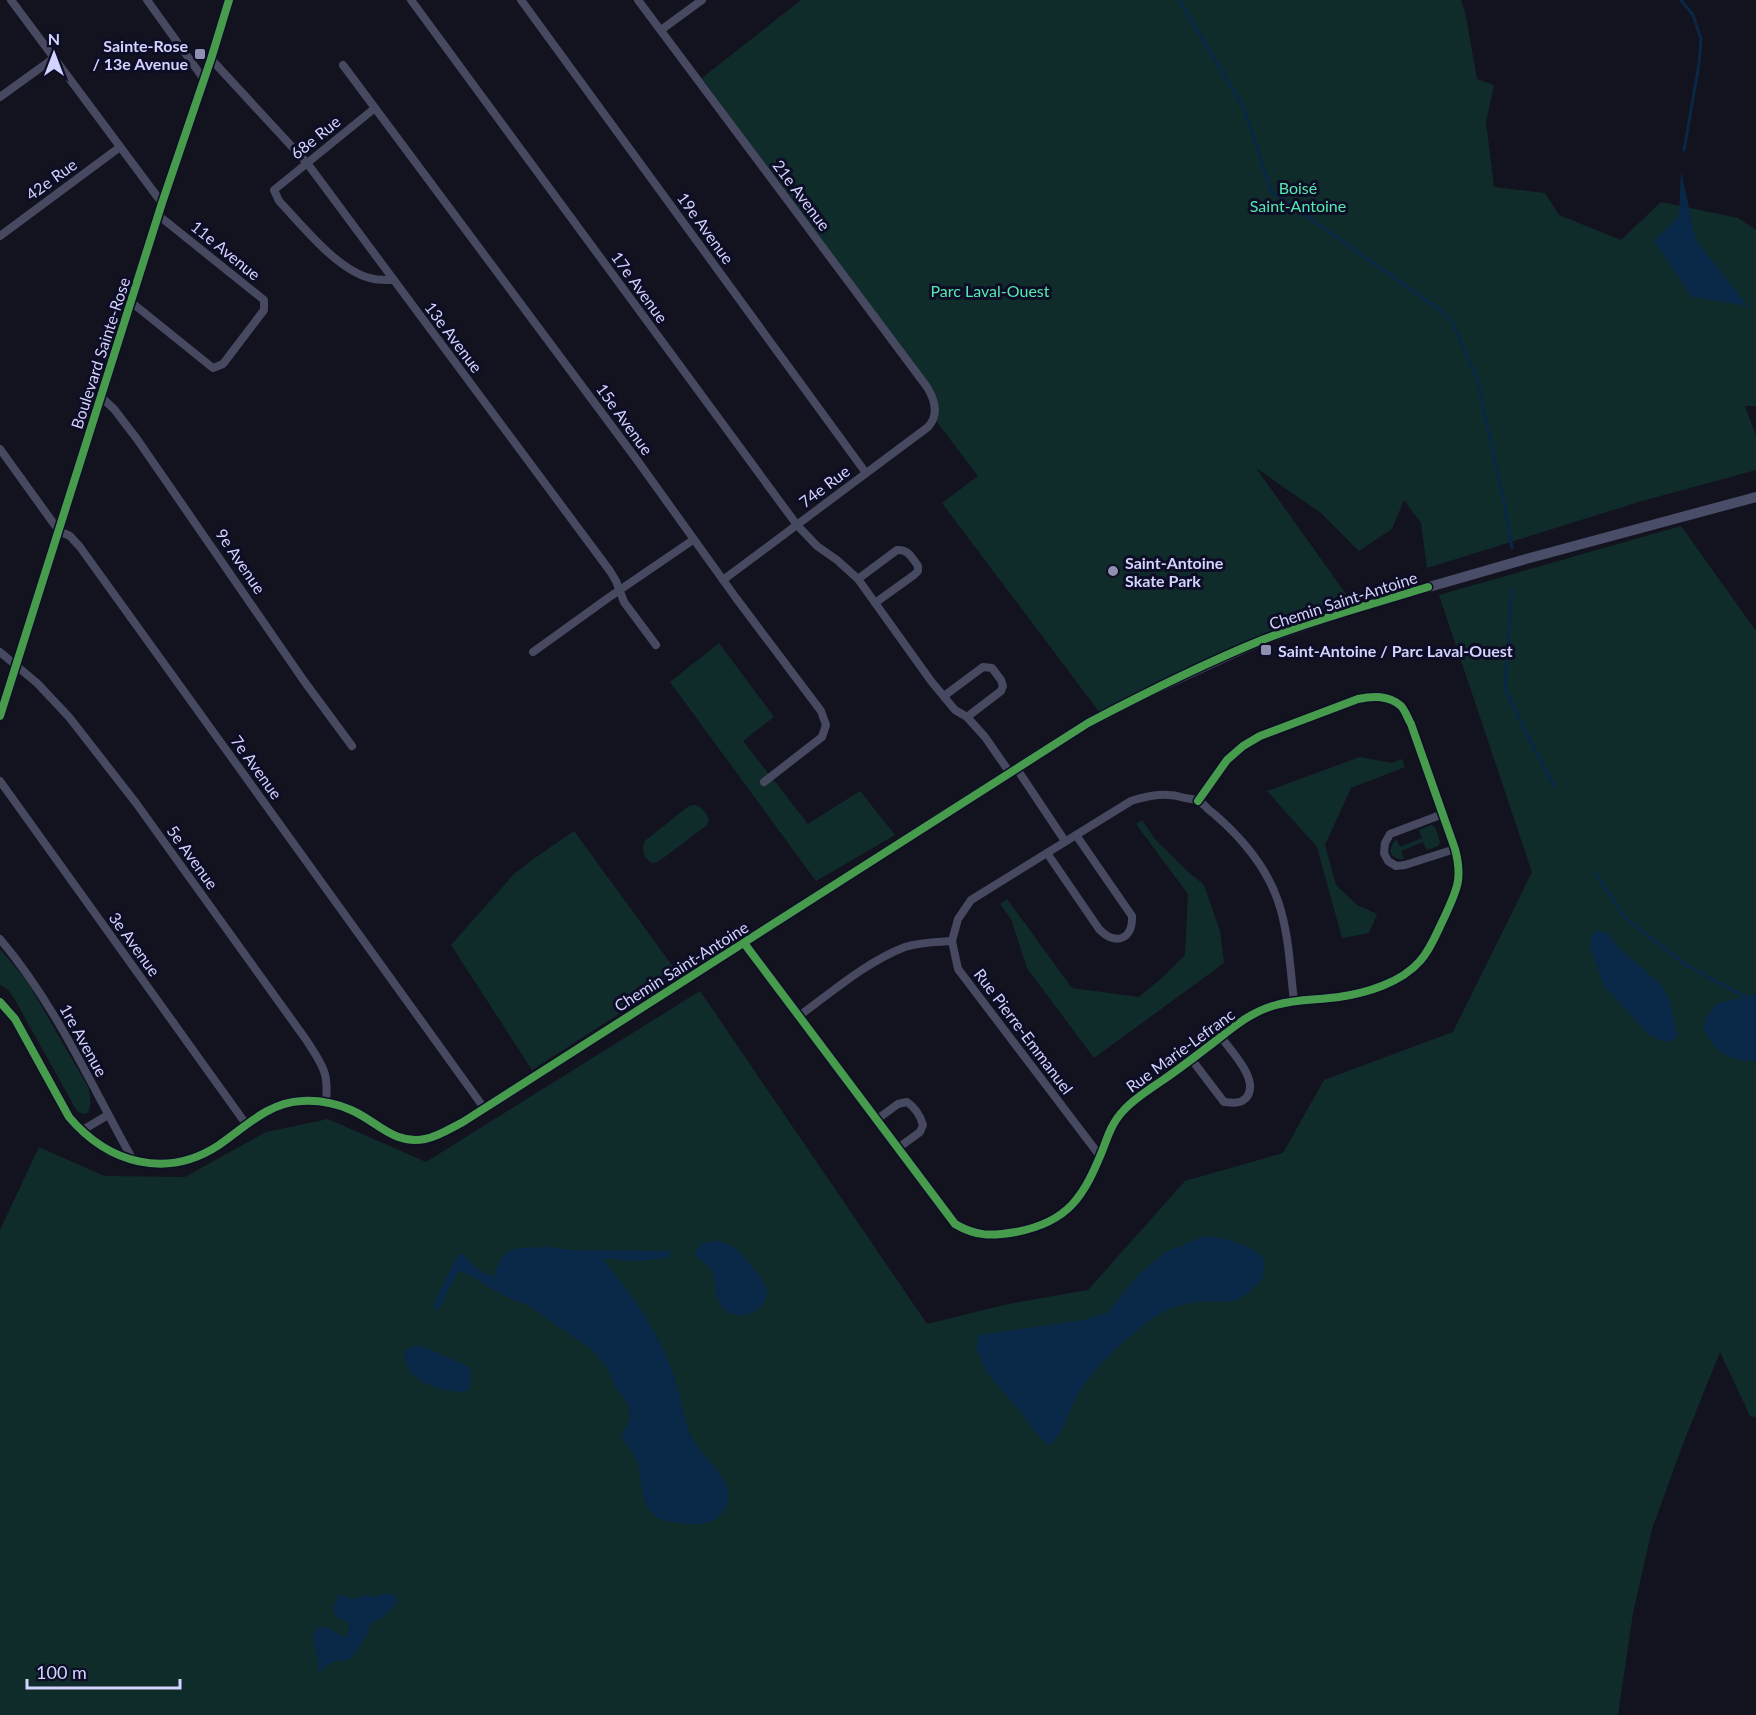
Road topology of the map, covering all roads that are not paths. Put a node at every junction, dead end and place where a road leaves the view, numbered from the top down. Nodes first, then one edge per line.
1 (11, 0) edge
2 (147, 0) edge
3 (229, 0) edge
4 (411, 0) edge
5 (521, 0) edge
6 (638, 0) edge
7 (702, 0) edge
8 (661, 30) junction
9 (54, 58) junction
10 (211, 59) junction
11 (343, 65) dead end
12 (203, 78) junction
13 (0, 97) edge
14 (375, 108) junction
15 (120, 147) junction
16 (307, 163) junction
17 (162, 203) junction
18 (158, 215) junction
19 (0, 236) edge
20 (393, 280) junction
21 (131, 302) junction
22 (100, 396) junction
23 (934, 411) joint
24 (0, 449) edge
25 (866, 473) junction
26 (1756, 497) edge
27 (797, 525) junction
28 (59, 531) junction
29 (693, 540) junction
30 (858, 579) junction
31 (723, 580) junction
32 (619, 590) junction
33 (875, 603) junction
34 (656, 645) dead end
35 (0, 652) edge
36 (533, 652) dead end
37 (17, 667) junction
38 (944, 696) junction
39 (0, 716) edge
40 (967, 717) junction
41 (352, 746) dead end
42 (1013, 771) junction
43 (0, 781) edge
44 (764, 782) dead end
45 (1198, 801) junction
46 (1443, 814) junction
47 (1076, 835) junction
48 (1065, 841) junction
49 (1455, 849) junction
50 (1047, 853) junction
51 (0, 939) edge
52 (952, 941) junction
53 (744, 943) junction
54 (1294, 1001) junction
55 (0, 1002) edge
56 (799, 1016) junction
57 (1221, 1037) junction
58 (1192, 1060) junction
59 (326, 1101) junction
60 (484, 1108) junction
61 (108, 1115) junction
62 (876, 1120) junction
63 (246, 1124) junction
64 (81, 1131) junction
65 (898, 1148) junction
66 (1100, 1156) junction
67 (133, 1160) junction

1 - 9 street
2 - 12 street
3 - 10 street, Boulevard Sainte-Rose
4 - 27 street, 17e Avenue
5 - 25 street, 19e Avenue
6 - 8 street, 21e Avenue
7 - 8 street
8 - 23 street, 21e Avenue
9 - 13 street
9 - 15 street
10 - 12 street, Boulevard Sainte-Rose
10 - 16 street, 13e Avenue
11 - 14 street, 15e Avenue
12 - 17 street, Boulevard Sainte-Rose
14 - 16 street, 68e Rue
14 - 29 street, 15e Avenue
15 - 17 street
15 - 19 street, 42e Rue
16 - 20 street, 13e Avenue
16 - 20 street, 68e Rue
17 - 18 street, Boulevard Sainte-Rose
18 - 21 street, Boulevard Sainte-Rose
18 - 21 street, 11e Avenue
20 - 32 street, 13e Avenue
21 - 22 street, Boulevard Sainte-Rose
22 - 28 street, Boulevard Sainte-Rose
22 - 41 street, 9e Avenue
23 - 25 street, 74e Rue
24 - 28 street, 7e Avenue
25 - 27 street, 74e Rue
26 - 42 street, Chemin Saint-Antoine
27 - 30 street, 17e Avenue
27 - 31 street, 74e Rue
28 - 37 street, Boulevard Sainte-Rose
28 - 60 street, 7e Avenue
29 - 31 street, 15e Avenue
29 - 32 street
30 - 33 street, 17e Avenue
30 - 33 street
31 - 44 street, 15e Avenue
32 - 34 street, 13e Avenue
32 - 36 street
33 - 38 street, 17e Avenue
35 - 37 street, 5e Avenue
37 - 39 street, Boulevard Sainte-Rose
37 - 59 street, 5e Avenue
38 - 40 street, 17e Avenue
38 - 40 street
40 - 42 street, 17e Avenue
42 - 48 street, 17e Avenue
42 - 53 street, Chemin Saint-Antoine
43 - 63 street, 3e Avenue
45 - 46 street, Rue Marie-Lefranc
45 - 47 street
45 - 54 street
46 - 49 street, Rue Marie-Lefranc
46 - 49 street
47 - 48 street
47 - 50 street
48 - 50 street
49 - 54 street, Rue Marie-Lefranc
50 - 52 street
51 - 61 street, 1re Avenue
52 - 56 street
52 - 66 street, Rue Pierre-Emmanuel
53 - 56 street, Rue Marie-Lefranc
53 - 60 street, Chemin Saint-Antoine
54 - 57 street, Rue Marie-Lefranc
55 - 64 street, Chemin Saint-Antoine
56 - 62 street, Rue Marie-Lefranc
57 - 58 street, Rue Marie-Lefranc
57 - 58 street, Rue Marie-Lefranc
58 - 66 street, Rue Marie-Lefranc
59 - 60 street, Chemin Saint-Antoine
59 - 63 street, Chemin Saint-Antoine
61 - 64 street
61 - 67 street, 1re Avenue
62 - 65 street, Rue Marie-Lefranc
62 - 65 street
63 - 67 street, Chemin Saint-Antoine
64 - 67 street, Chemin Saint-Antoine
65 - 66 street, Rue Marie-Lefranc

